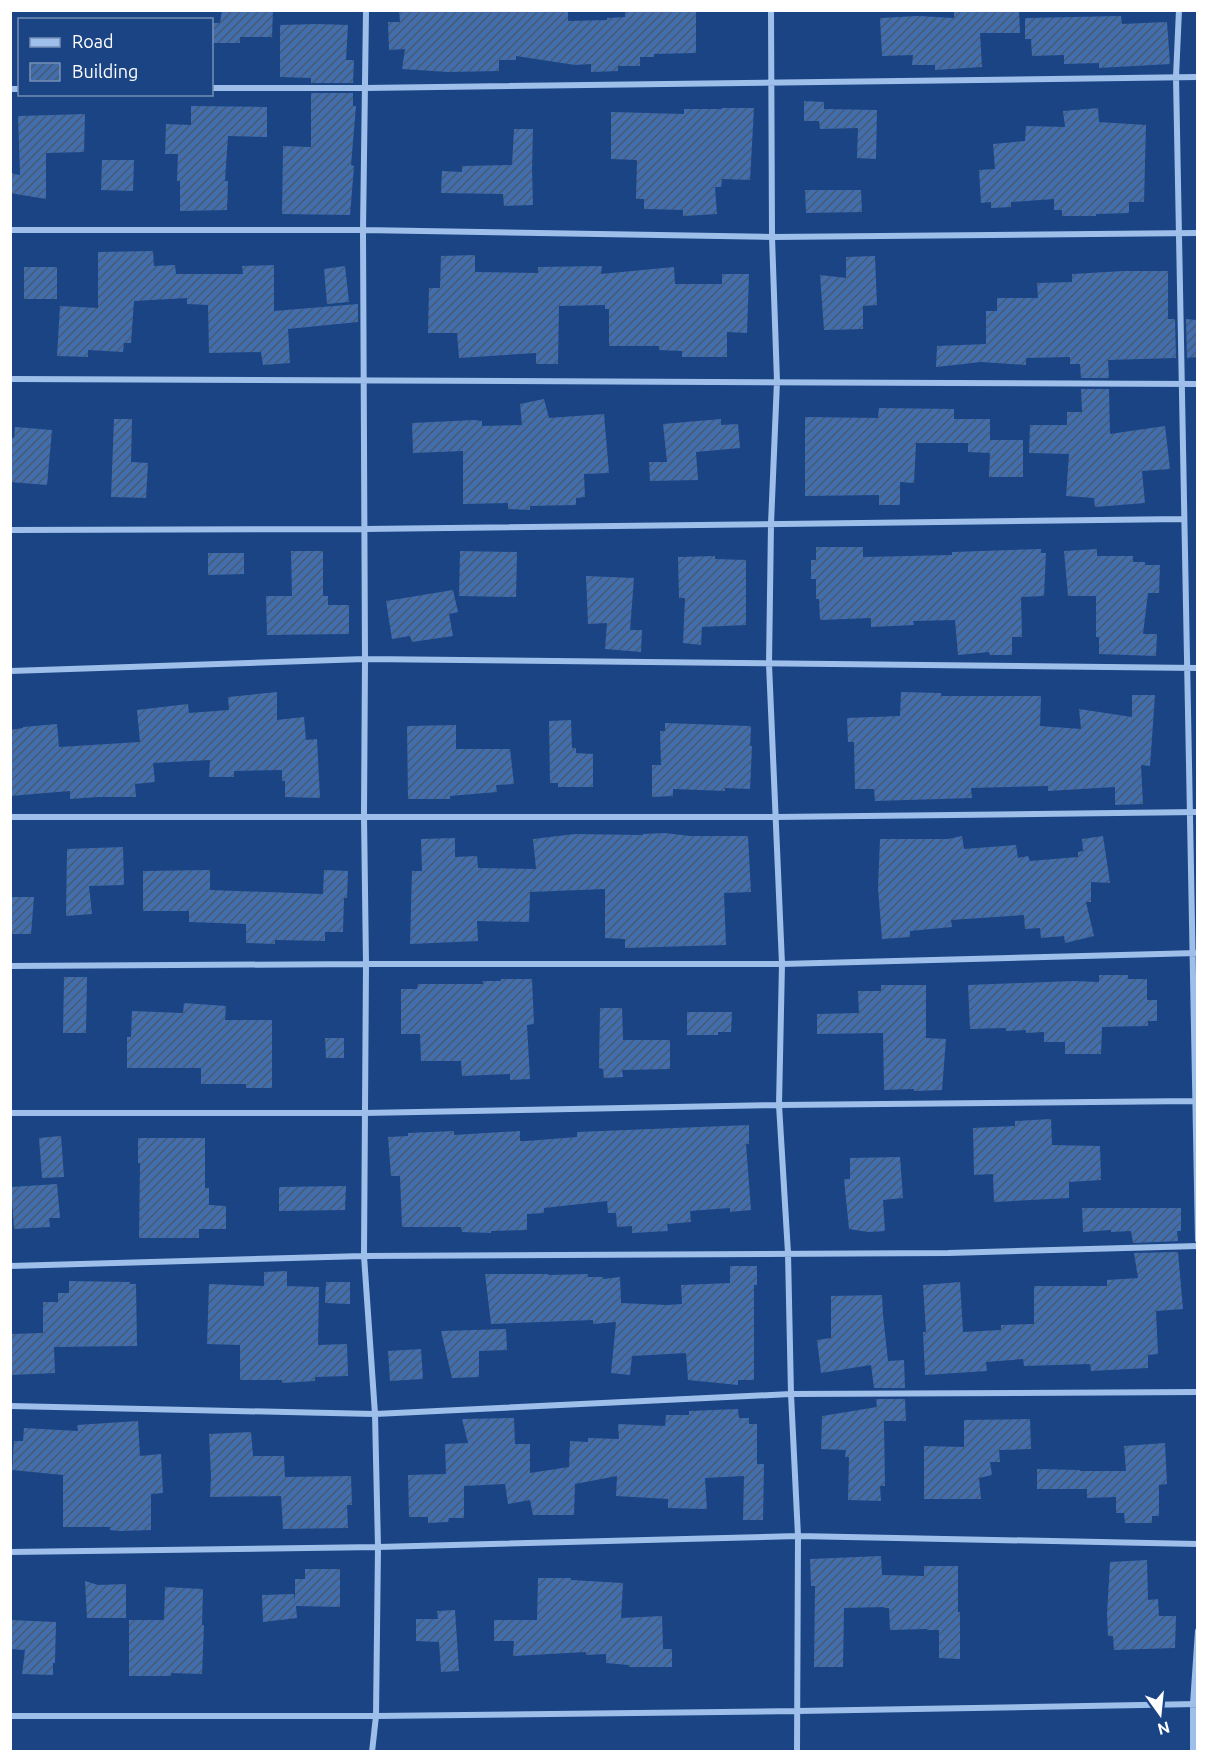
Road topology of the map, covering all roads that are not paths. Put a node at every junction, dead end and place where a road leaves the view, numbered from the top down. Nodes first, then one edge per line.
1 (366, 10) edge
2 (771, 10) edge
3 (1179, 10) edge
4 (1176, 77) junction
5 (1197, 77) edge
6 (772, 82) junction
7 (213, 88) edge
8 (365, 88) junction
9 (10, 230) edge
10 (363, 230) junction
11 (1179, 233) junction
12 (1197, 233) edge
13 (772, 237) junction
14 (10, 379) edge
15 (365, 381) junction
16 (777, 381) junction
17 (1181, 384) junction
18 (1197, 384) edge
19 (1184, 519) junction
20 (771, 524) junction
21 (365, 529) junction
22 (10, 530) edge
23 (365, 659) junction
24 (769, 664) junction
25 (1187, 668) junction
26 (1197, 668) edge
27 (10, 671) edge
28 (1194, 812) edge
29 (364, 816) junction
30 (10, 817) edge
31 (776, 817) junction
32 (1195, 953) edge
33 (366, 964) junction
34 (782, 964) junction
35 (10, 966) edge
36 (1195, 1101) junction
37 (779, 1105) junction
38 (10, 1113) edge
39 (364, 1113) junction
40 (1197, 1240) edge
41 (1197, 1246) edge
42 (788, 1253) junction
43 (364, 1256) junction
44 (10, 1266) edge
45 (1197, 1392) edge
46 (791, 1394) junction
47 (10, 1406) edge
48 (375, 1414) junction
49 (798, 1536) junction
50 (1197, 1544) edge
51 (378, 1547) junction
52 (10, 1552) edge
53 (1197, 1631) edge
54 (1195, 1704) edge
55 (797, 1711) junction
56 (10, 1716) edge
57 (376, 1716) junction
58 (372, 1752) edge
59 (797, 1752) edge
60 (1193, 1752) edge

1 - 8 street
2 - 6 street
3 - 4 street
4 - 5 street
4 - 6 street
4 - 11 street
6 - 8 street
6 - 13 street
7 - 8 street
8 - 10 street
9 - 10 street
10 - 13 street
10 - 15 street
11 - 12 street
11 - 13 street
11 - 17 street
13 - 16 street
14 - 15 street
15 - 16 street
15 - 21 street
16 - 17 street
16 - 20 street
17 - 18 street
17 - 19 street
19 - 20 street
19 - 25 street
20 - 21 street
20 - 24 street
21 - 22 street
21 - 23 street
23 - 24 street
23 - 27 street
23 - 29 street
24 - 25 street
24 - 31 street
25 - 26 street
25 - 28 street
28 - 31 street
28 - 32 street
29 - 30 street
29 - 31 street
29 - 33 street
31 - 34 street
32 - 34 street
32 - 36 street
33 - 34 street
33 - 35 street
33 - 39 street
34 - 37 street
36 - 37 street
36 - 40 street
37 - 39 street
37 - 42 street
38 - 39 street
39 - 43 street
41 - 42 street
42 - 43 street
42 - 46 street
43 - 44 street
43 - 48 street
45 - 46 street
46 - 48 street
46 - 49 street
47 - 48 street
48 - 51 street
49 - 50 street
49 - 51 street
49 - 55 street
51 - 52 street
51 - 57 street
53 - 54 street
54 - 55 street
54 - 60 street
55 - 57 street
55 - 59 street
56 - 57 street
57 - 58 street

